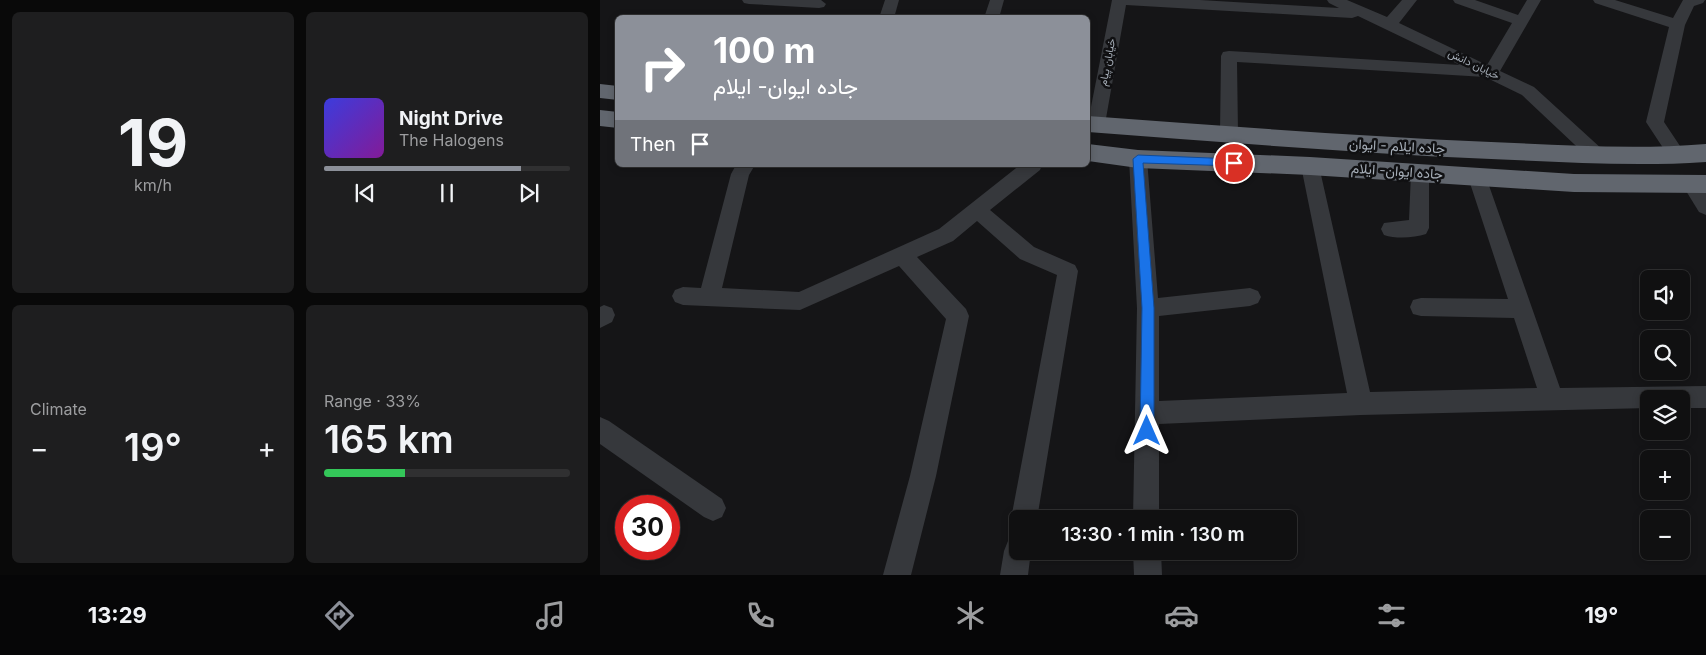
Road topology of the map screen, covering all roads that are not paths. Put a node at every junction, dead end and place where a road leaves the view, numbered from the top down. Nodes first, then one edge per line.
1 (749, 0) edge
2 (892, 0) edge
3 (997, 0) edge
4 (1119, 0) edge
5 (1334, 0) edge
6 (1410, 0) edge
7 (1460, 0) edge
8 (1534, 0) edge
9 (1600, 0) edge
10 (1698, 0) edge
11 (818, 7) edge
12 (1368, 14) junction
13 (887, 15) edge
14 (992, 15) edge
15 (1521, 21) junction
16 (1389, 24) junction
17 (1677, 25) junction
18 (1491, 72) junction
19 (600, 92) edge
20 (615, 93) edge
21 (600, 118) edge
22 (615, 120) edge
23 (1092, 124) edge
24 (1229, 133) junction
25 (1090, 153) edge
26 (1706, 153) edge
27 (1596, 155) junction
28 (1677, 155) junction
29 (1138, 159) junction
30 (1310, 166) junction
31 (745, 167) edge
32 (1030, 167) edge
33 (1420, 173) junction
34 (1477, 177) junction
35 (1699, 185) edge
36 (1706, 207) edge
37 (977, 210) junction
38 (1391, 229) dead end
39 (902, 255) junction
40 (683, 296) dead end
41 (709, 297) junction
42 (1250, 297) dead end
43 (1421, 306) dead end
44 (1148, 308) junction
45 (1522, 309) junction
46 (1706, 397) edge
47 (1552, 399) junction
48 (1362, 404) junction
49 (1147, 413) junction
50 (600, 429) edge
51 (713, 508) dead end
52 (1026, 510) edge
53 (1146, 510) edge
54 (1016, 560) edge
55 (1147, 560) edge
56 (897, 575) edge
57 (1014, 575) edge
58 (1148, 575) edge

1 - 11 street
2 - 13 street
3 - 14 street
4 - 12 street
4 - 23 street, خیابان پیام
5 - 12 street, خیابان دانش
6 - 16 street
7 - 15 street
8 - 15 street
9 - 17 street
10 - 17 street
12 - 16 street, خیابان دانش
15 - 18 street
16 - 18 street, خیابان دانش
17 - 28 street
18 - 24 street
18 - 27 street, خیابان دانش
19 - 20 highway
21 - 22 highway
23 - 24 highway, جاده ایلام - ایوان
24 - 27 highway, جاده ایلام - ایوان
25 - 29 highway, جاده ایوان- ایلام
26 - 28 highway, جاده ایلام - ایوان
27 - 28 highway, جاده ایلام - ایوان
29 - 30 highway, جاده ایوان- ایلام
29 - 44 street
30 - 33 highway, جاده ایوان- ایلام
30 - 48 street
31 - 41 street
32 - 37 street
33 - 34 highway, جاده ایوان- ایلام
33 - 38 street
34 - 35 highway, جاده ایوان- ایلام
34 - 45 street
35 - 36 street
37 - 39 street
37 - 52 street
39 - 41 street
39 - 56 street
40 - 41 street
42 - 44 street
43 - 45 street
44 - 49 street
45 - 47 street
46 - 47 street
47 - 48 street
48 - 49 street
49 - 53 street
50 - 51 street
54 - 57 street
55 - 58 street

